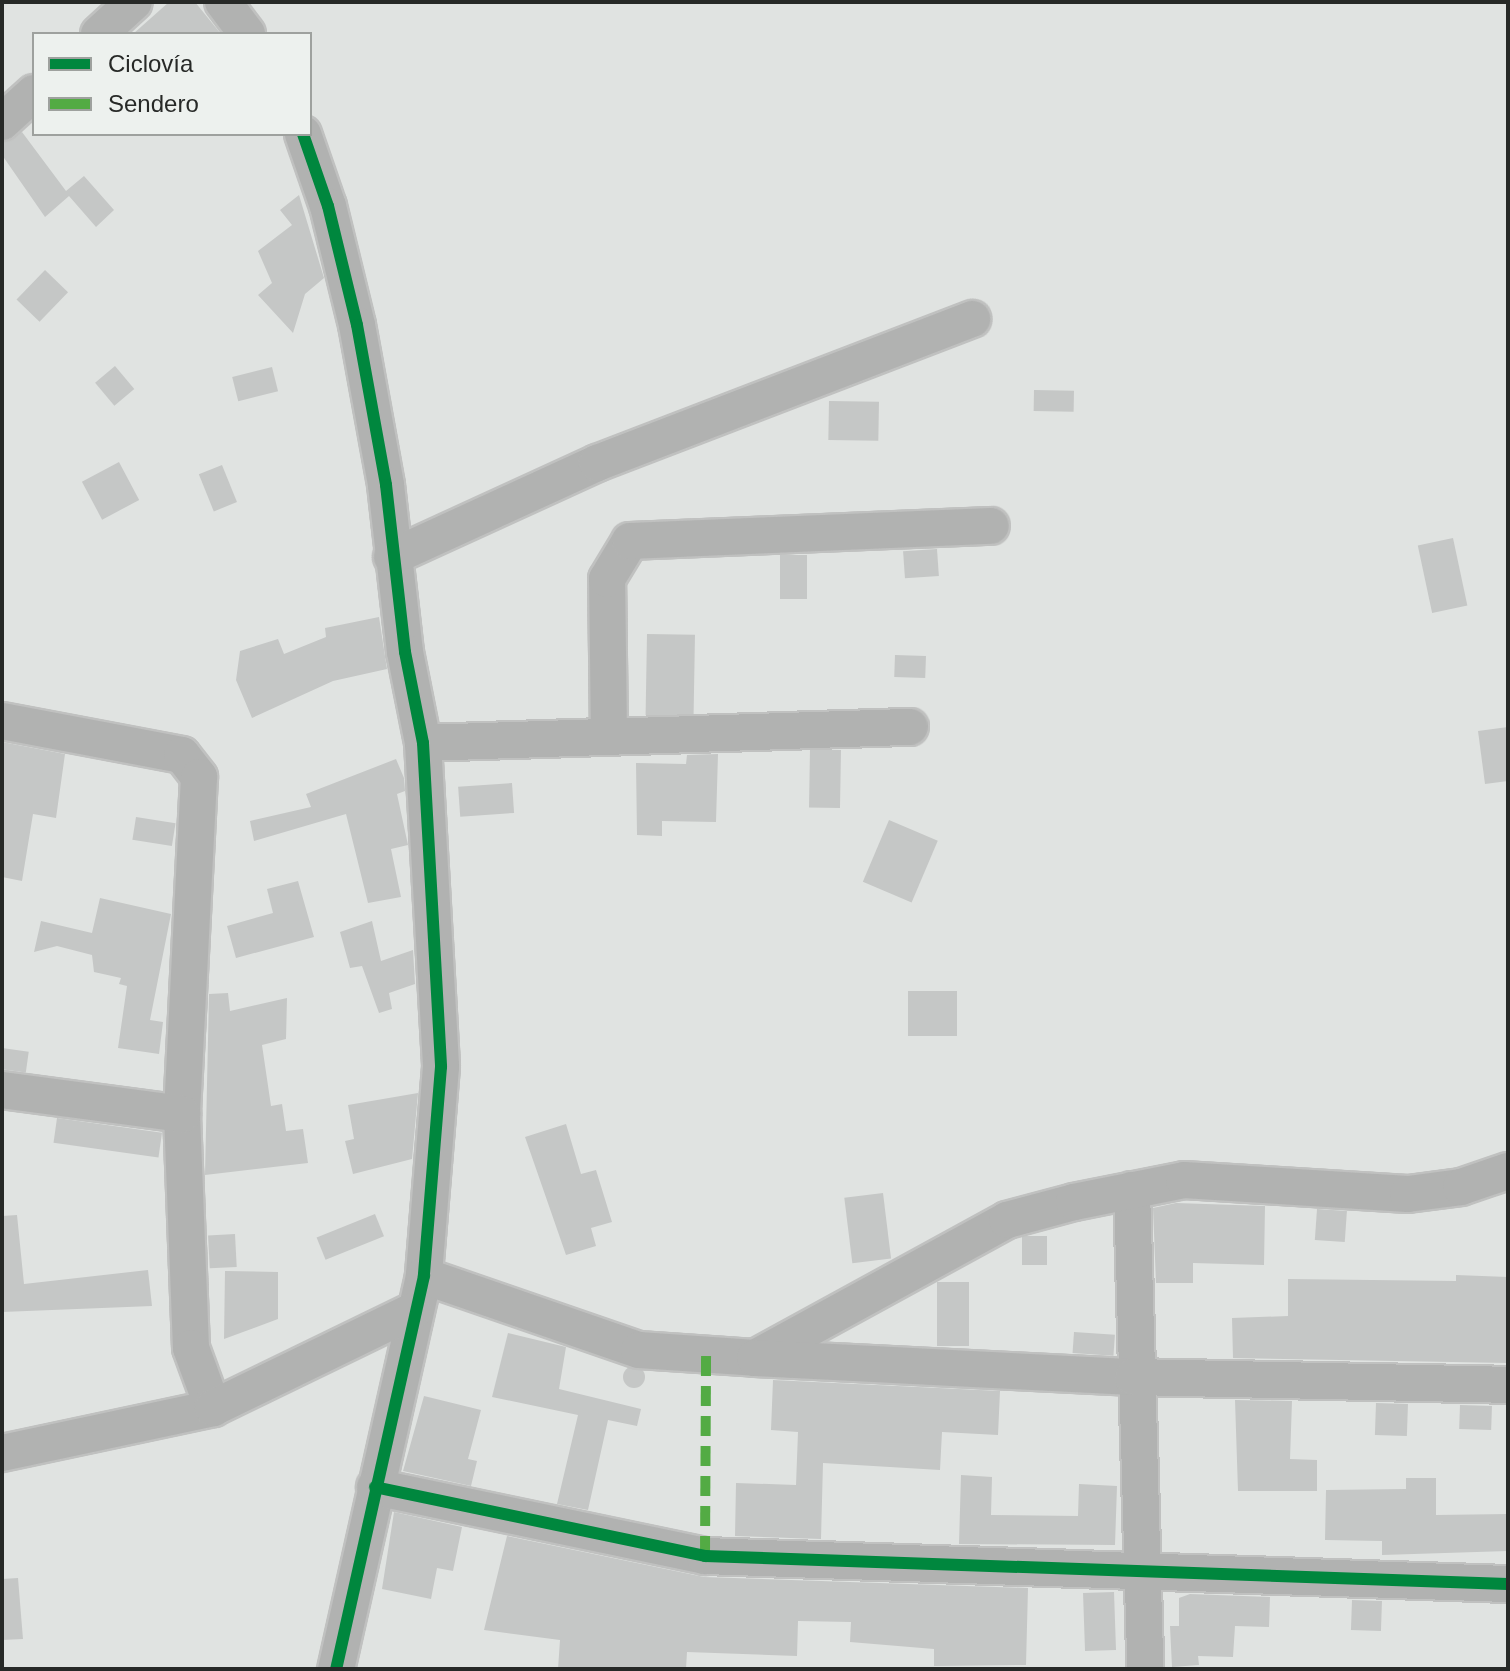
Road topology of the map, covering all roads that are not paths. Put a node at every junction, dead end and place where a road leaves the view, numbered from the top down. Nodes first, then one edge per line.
1 (134, 2) edge
2 (223, 2) edge
3 (101, 32) edge
4 (246, 32) edge
5 (32, 95) edge
6 (2, 122) edge
7 (304, 136) edge
8 (972, 319) dead end
9 (991, 526) dead end
10 (392, 557) junction
11 (2, 721) edge
12 (910, 727) dead end
13 (609, 737) junction
14 (423, 743) junction
15 (2, 1090) edge
16 (182, 1114) junction
17 (1508, 1171) edge
18 (1132, 1190) junction
19 (424, 1276) junction
20 (413, 1311) junction
21 (755, 1358) junction
22 (1133, 1377) junction
23 (1508, 1385) edge
24 (213, 1408) junction
25 (2, 1453) edge
26 (375, 1487) junction
27 (1145, 1575) junction
28 (1508, 1584) edge
29 (336, 1669) edge
30 (1145, 1669) edge

1 - 3 street
2 - 4 street
5 - 6 street
7 - 10 street
8 - 10 street
9 - 13 street
10 - 14 street
11 - 16 street
12 - 13 street
13 - 14 street
14 - 19 street
15 - 16 street
16 - 24 street
17 - 18 street
18 - 21 street
18 - 22 street
19 - 20 street
19 - 21 street
20 - 24 street
20 - 26 street
21 - 22 street
22 - 23 street
22 - 27 street
24 - 25 street
26 - 27 street
26 - 29 street
27 - 28 street
27 - 30 street

